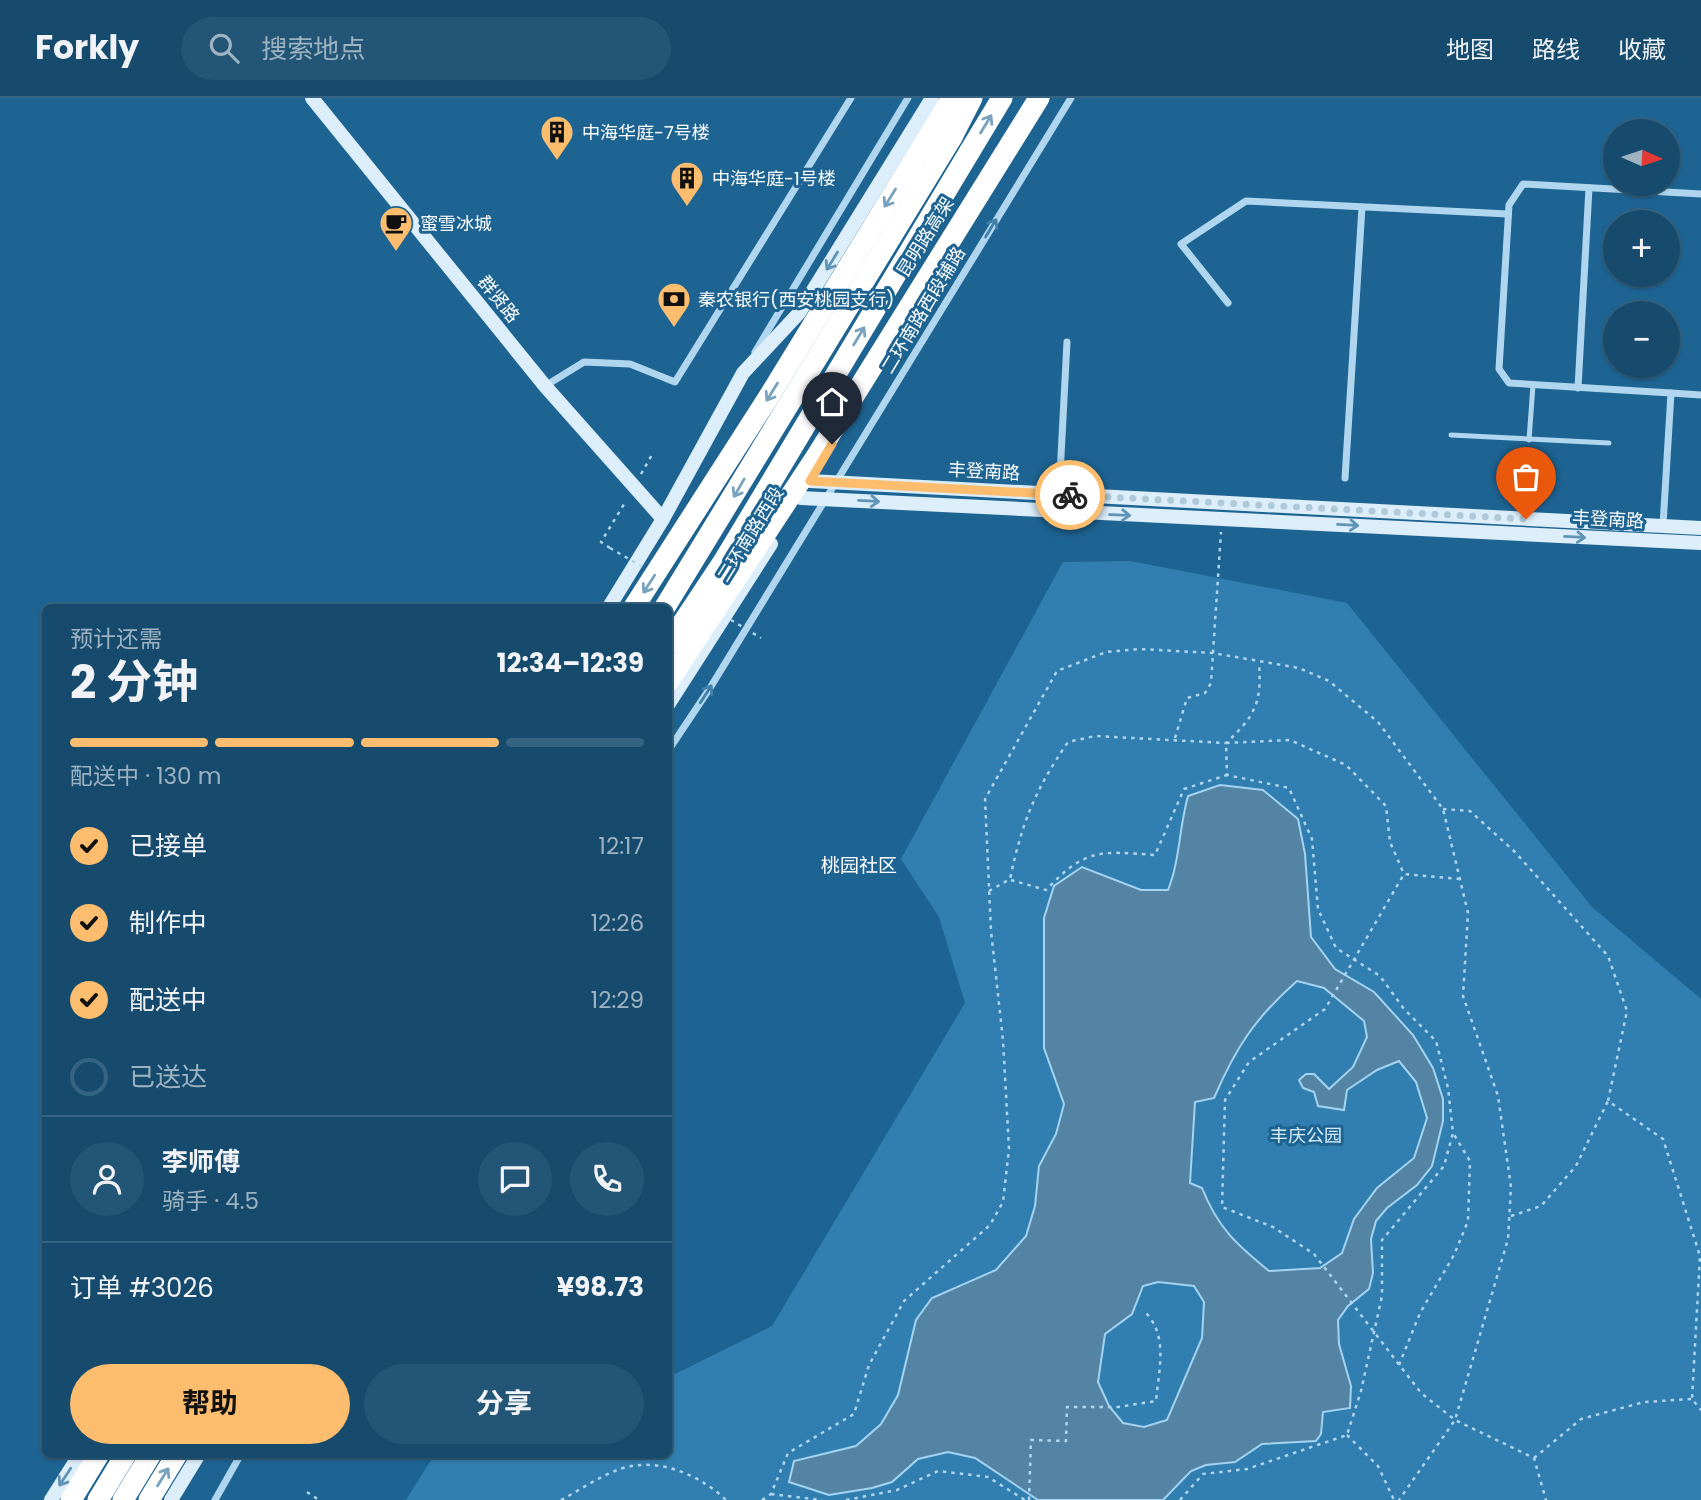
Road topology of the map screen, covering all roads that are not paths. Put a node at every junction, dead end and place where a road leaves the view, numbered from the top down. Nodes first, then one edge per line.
1 (312, 98) edge
2 (851, 98) edge
3 (908, 98) edge
4 (932, 98) edge
5 (943, 98) edge
6 (952, 98) edge
7 (972, 98) edge
8 (1002, 98) edge
9 (1040, 98) edge
10 (1071, 98) edge
11 (911, 162) junction
12 (1590, 188) junction
13 (1701, 194) edge
14 (1362, 207) junction
15 (1508, 214) junction
16 (1228, 303) dead end
17 (1067, 342) dead end
18 (743, 373) junction
19 (1533, 385) junction
20 (545, 386) junction
21 (1578, 388) junction
22 (1671, 393) junction
23 (1701, 395) edge
24 (1451, 435) dead end
25 (1529, 440) junction
26 (1609, 443) dead end
27 (1345, 478) dead end
28 (810, 481) junction
29 (836, 482) junction
30 (1059, 494) junction
31 (801, 498) junction
32 (826, 499) junction
33 (663, 519) junction
34 (1663, 526) junction
35 (1701, 528) edge
36 (1701, 543) edge
37 (611, 604) edge
38 (636, 604) edge
39 (667, 604) edge
40 (672, 639) edge
41 (672, 676) edge
42 (672, 699) edge
43 (672, 745) edge
44 (77, 1458) edge
45 (97, 1458) edge
46 (124, 1458) edge
47 (148, 1458) edge
48 (175, 1458) edge
49 (197, 1458) edge
50 (239, 1458) edge
51 (51, 1500) edge
52 (71, 1500) edge
53 (98, 1500) edge
54 (123, 1500) edge
55 (149, 1500) edge
56 (172, 1500) edge
57 (215, 1500) edge

1 - 20 street, 群贤路
2 - 20 street
3 - 18 street
4 -> 18 street
5 - 11 highway, bridge
6 - 11 highway, bridge
7 -> 39 highway, 二环南路西段, bridge
40 -> 8 highway, 二环南路西段, bridge
9 - 28 street, 二环南路西段
9 - 41 highway, 昆明路高架, bridge
29 -> 10 street, 二环南路西段辅路
11 -> 38 highway, bridge
12 - 13 street
12 - 15 street
12 - 21 street
14 - 15 street
14 - 16 street
14 - 27 street
15 - 19 street
17 - 30 street
18 - 33 street
19 - 21 street
19 - 25 lane
20 - 33 street, 群贤路
21 - 22 street
22 - 23 street
22 - 34 street
24 - 25 lane
25 - 26 lane
28 - 29 street, 丰登南路
28 - 31 street, 二环南路西段
29 - 30 street, 丰登南路
29 - 32 street, 二环南路西段辅路
30 - 34 street, 丰登南路
31 - 32 street, 丰登南路
31 - 42 street, 二环南路西段
32 -> 36 street, 丰登南路
43 -> 32 street, 二环南路西段辅路
33 - 37 street
34 - 35 street, 丰登南路
44 -> 51 street
45 - 52 highway
46 - 53 highway
47 - 54 highway
55 -> 48 highway
49 - 56 street
50 - 57 street

